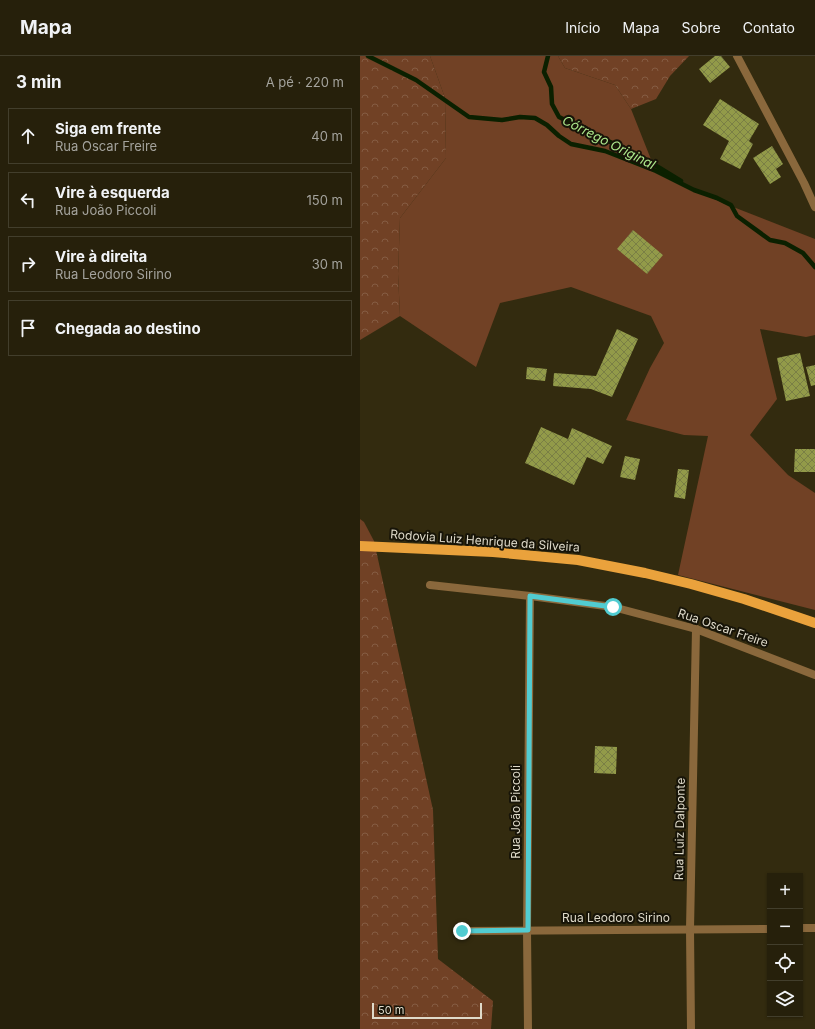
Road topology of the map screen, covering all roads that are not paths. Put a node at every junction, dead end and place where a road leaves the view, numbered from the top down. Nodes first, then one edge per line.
1 (737, 56) edge
2 (815, 207) edge
3 (360, 546) edge
4 (430, 585) dead end
5 (530, 596) junction
6 (815, 623) edge
7 (696, 629) junction
8 (815, 675) edge
9 (767, 928) edge
10 (803, 928) edge
11 (815, 928) edge
12 (690, 929) junction
13 (528, 930) junction
14 (462, 931) dead end
15 (528, 1029) edge
16 (691, 1029) edge

1 - 2 street
3 - 6 main road, Rodovia Luiz Henrique da Silveira
4 - 5 street, Rua Oscar Freire
5 - 7 street, Rua Oscar Freire
5 - 13 street, Rua João Piccoli
7 - 8 street, Rua Oscar Freire
7 - 12 street, Rua Luiz Dalponte
9 - 12 street, Rua Leodoro Sirino
10 - 11 street
12 - 13 street, Rua Leodoro Sirino
12 - 16 street, Rua Luiz Dalponte
13 - 14 street, Rua Leodoro Sirino
13 - 15 street, Rua João Piccoli

